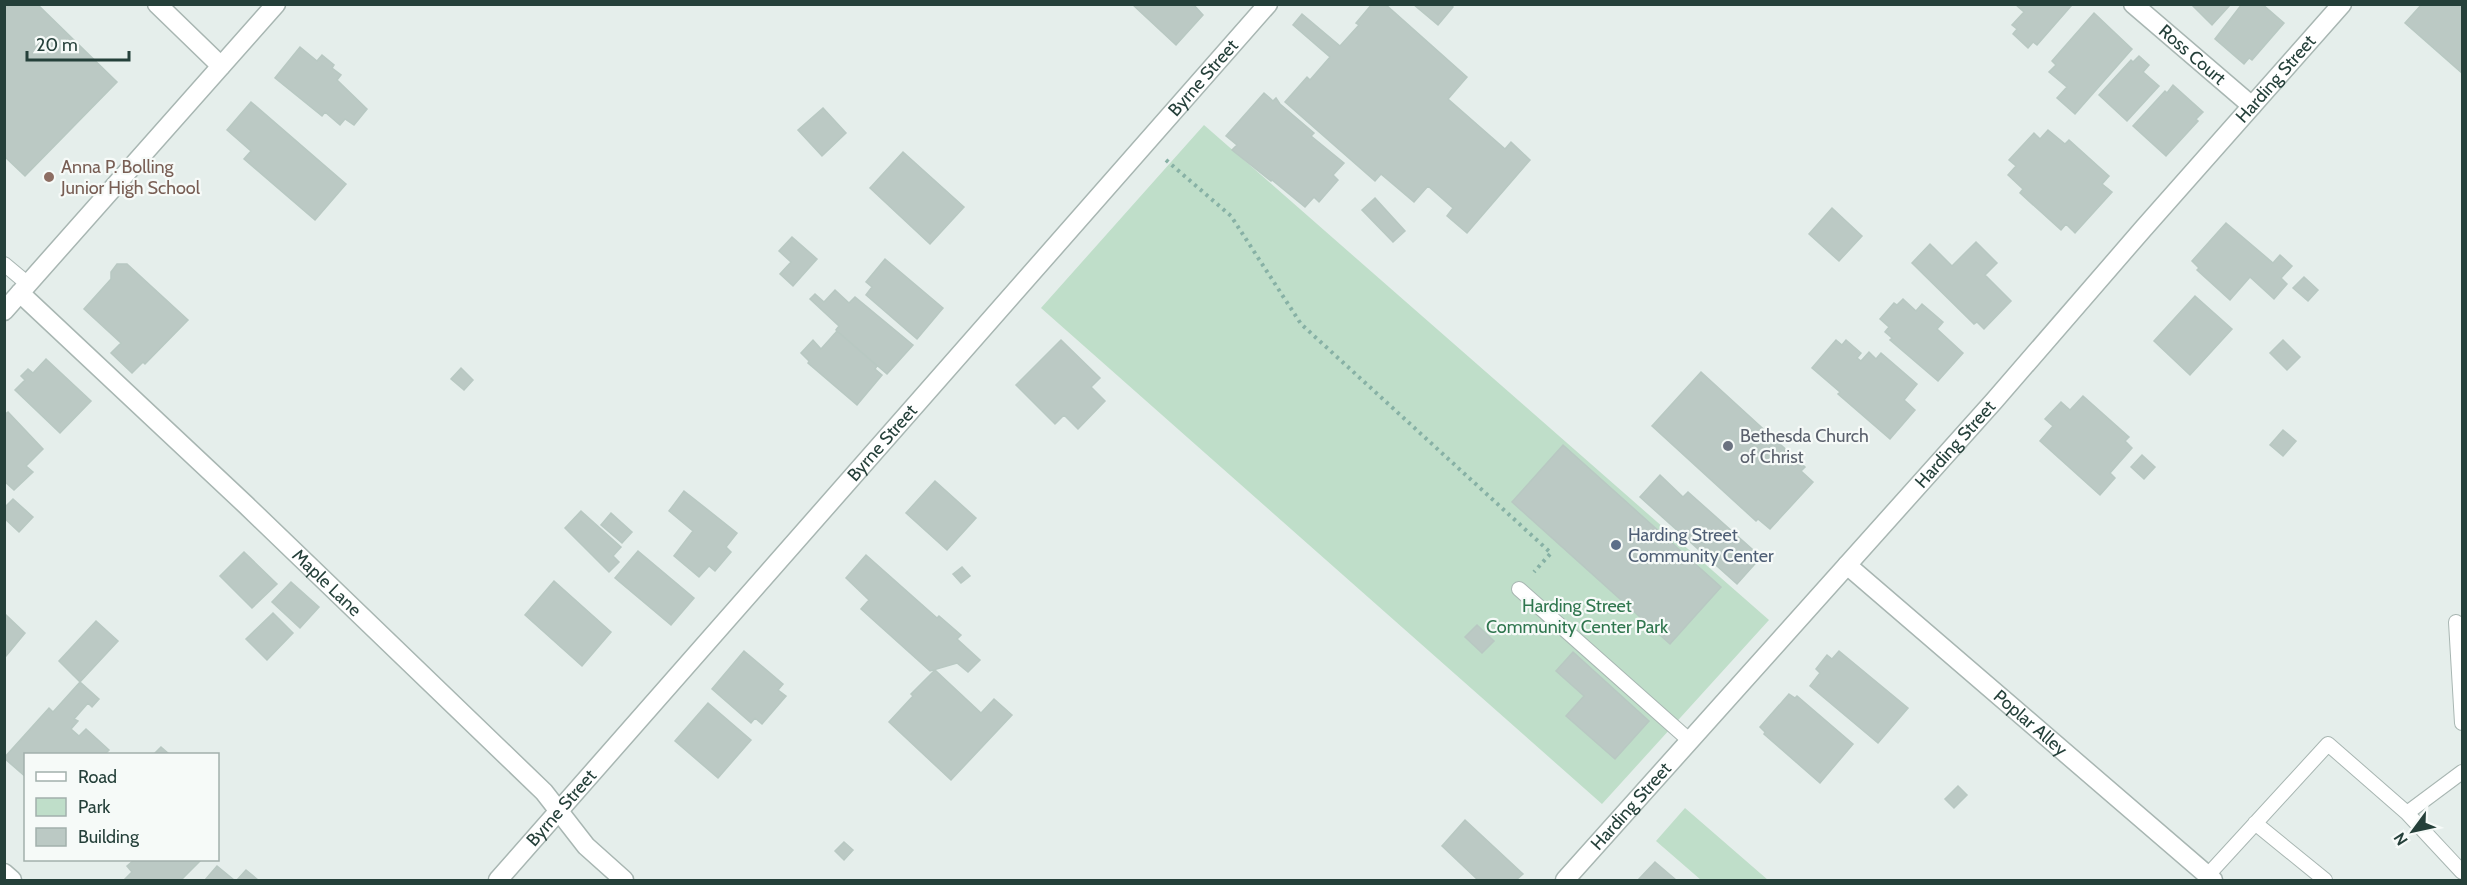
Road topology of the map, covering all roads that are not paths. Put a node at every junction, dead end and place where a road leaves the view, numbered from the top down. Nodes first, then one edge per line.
1 (157, 4) edge
2 (1268, 4) edge
3 (2133, 4) edge
4 (2342, 4) edge
5 (271, 6) edge
6 (221, 66) junction
7 (2252, 106) junction
8 (4, 264) edge
9 (24, 289) junction
10 (4, 311) edge
11 (1847, 564) junction
12 (1519, 589) road end
13 (2456, 622) dead end
14 (2463, 723) edge
15 (1689, 740) junction
16 (2463, 772) edge
17 (558, 812) junction
18 (2407, 813) junction
19 (2255, 823) junction
20 (2463, 872) edge
21 (4, 873) edge
22 (2210, 878) edge
23 (12, 880) edge
24 (498, 880) edge
25 (624, 880) edge
26 (1565, 880) edge
27 (2325, 880) edge

1 - 6 street
2 - 17 street, Byrne Street
3 - 7 street, Ross Court
4 - 7 street, Harding Street
5 - 6 street
6 - 9 street
7 - 11 street, Harding Street
8 - 9 lane
9 - 10 street
9 - 17 street, Maple Lane
11 - 15 street, Harding Street
11 - 22 street, Poplar Alley
12 - 15 lane
13 - 14 lane
15 - 26 street, Harding Street
16 - 18 lane
17 - 24 street, Byrne Street
17 - 25 street, Maple Lane
18 - 19 lane
18 - 20 lane
19 - 22 lane
19 - 27 lane
21 - 23 street

